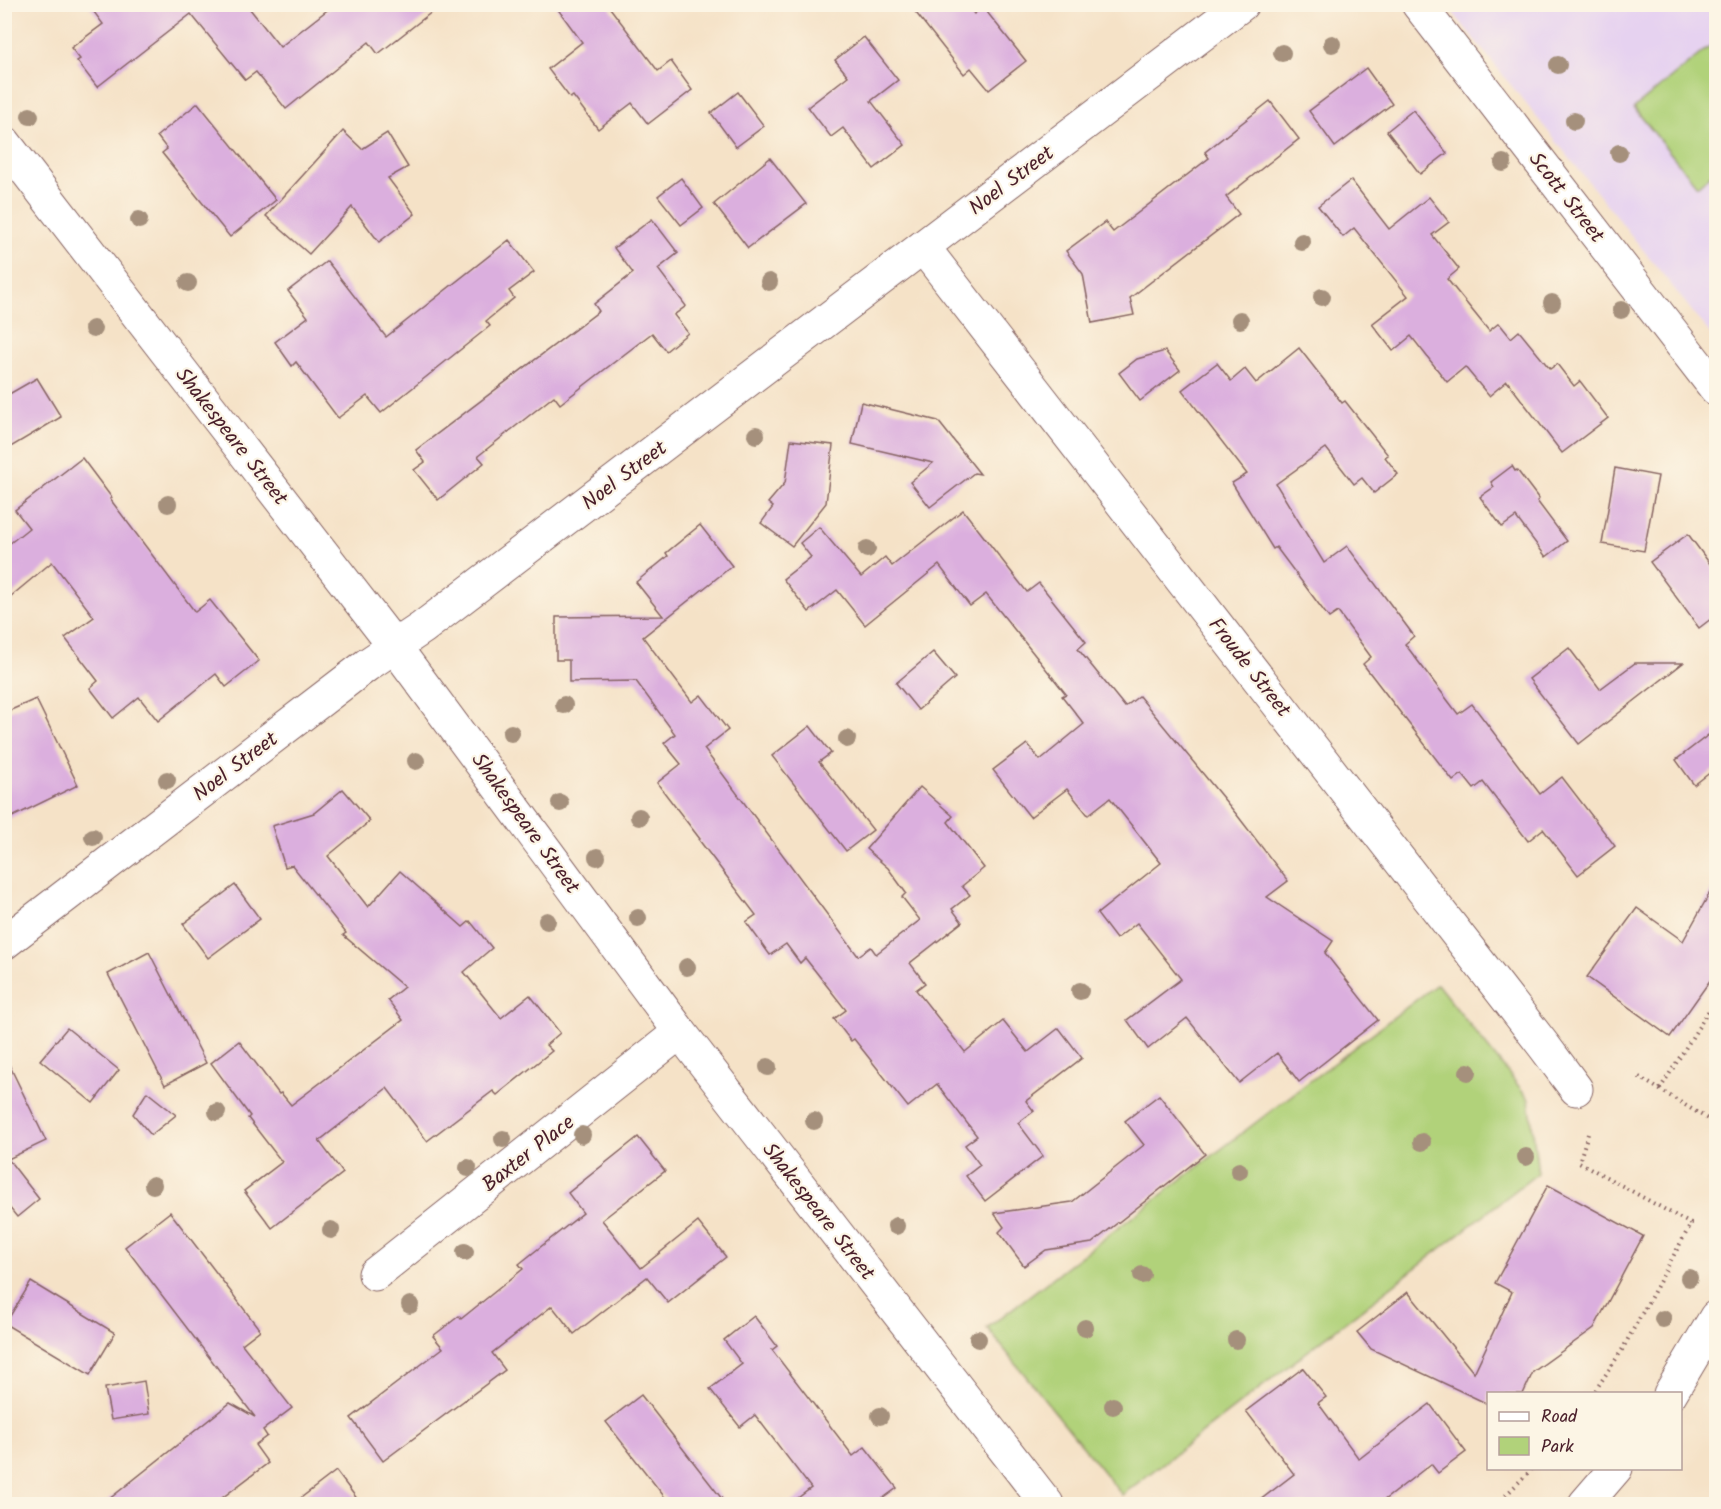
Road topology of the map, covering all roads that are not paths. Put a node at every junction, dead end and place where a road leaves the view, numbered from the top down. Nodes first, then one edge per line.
1 (1242, 4) edge
2 (1418, 4) edge
3 (4, 142) edge
4 (923, 247) junction
5 (1716, 389) edge
6 (395, 647) junction
7 (4, 943) edge
8 (680, 1032) junction
9 (1576, 1089) dead end
10 (375, 1274) dead end
11 (1716, 1317) edge
12 (1671, 1392) edge
13 (1614, 1470) edge
14 (1047, 1504) edge
15 (1585, 1504) edge

1 - 4 street, Noel Street
2 - 5 street, Scott Street
3 - 6 street, Shakespeare Street
4 - 6 street, Noel Street
4 - 9 street, Froude Street
6 - 7 street, Noel Street
6 - 8 street, Shakespeare Street
8 - 10 street, Baxter Place
8 - 14 street, Shakespeare Street
11 - 12 street
13 - 15 street

